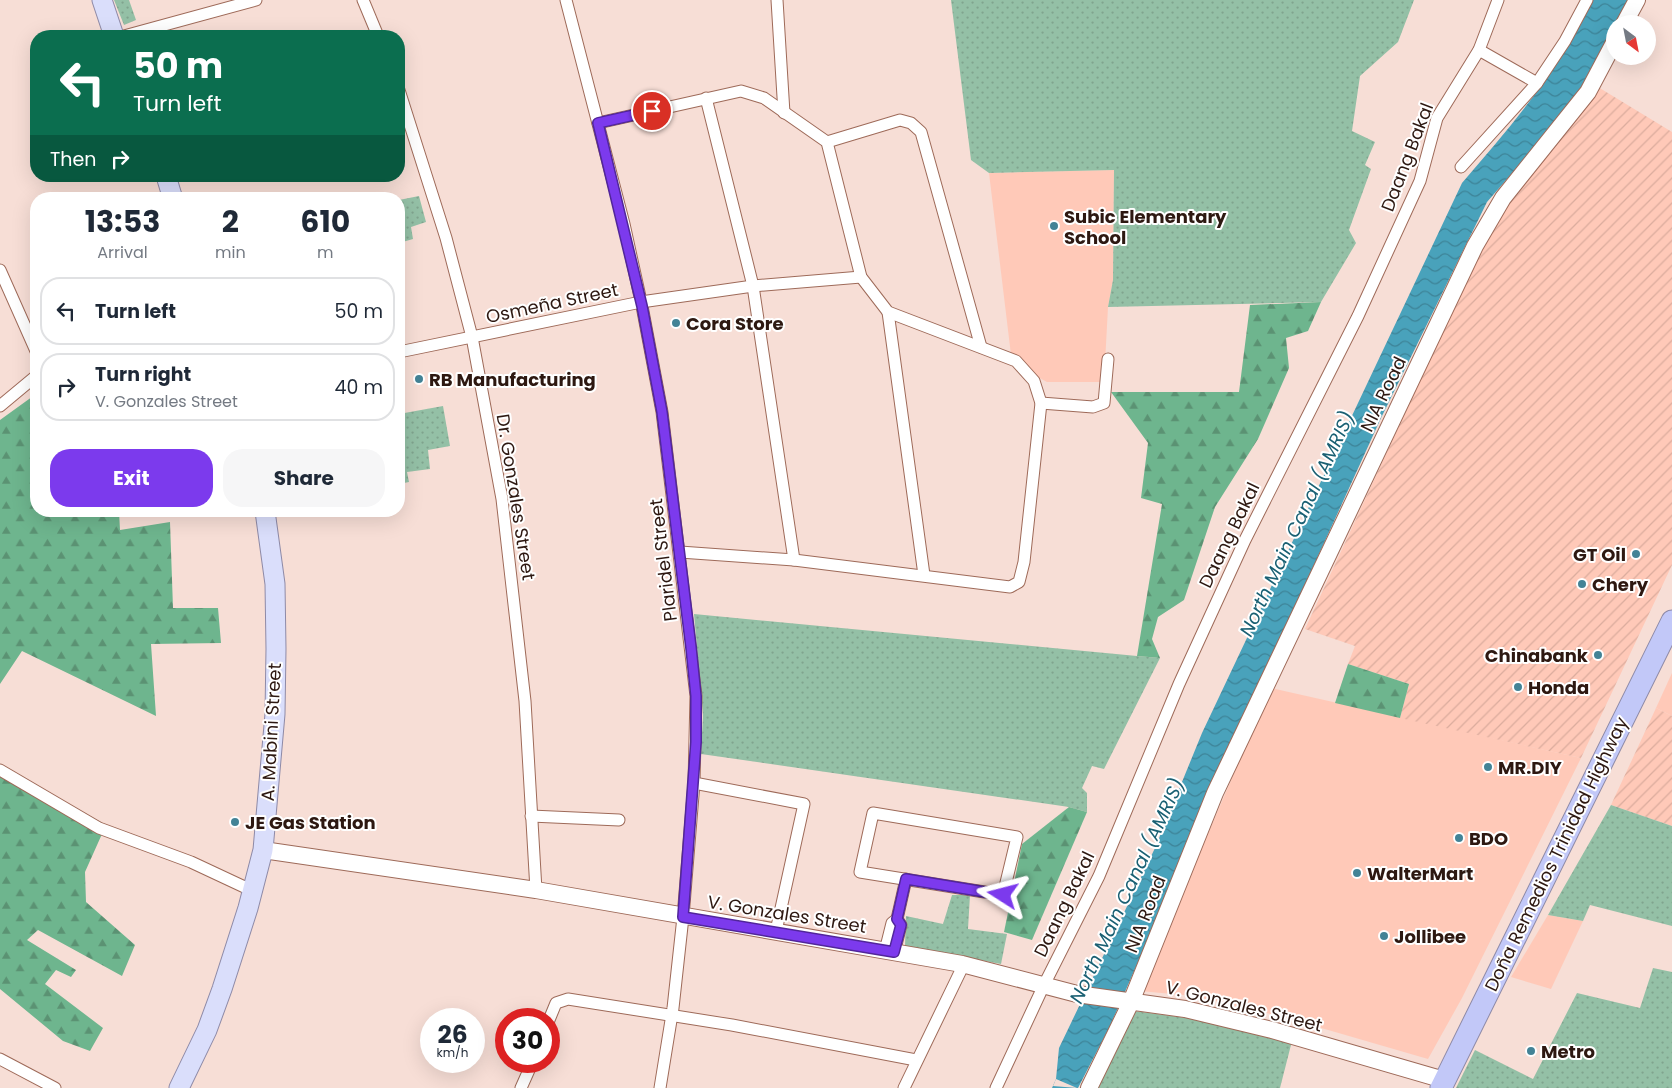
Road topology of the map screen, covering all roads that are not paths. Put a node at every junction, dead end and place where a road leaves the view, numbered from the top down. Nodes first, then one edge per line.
1 (102, 0) edge
2 (256, 0) edge
3 (364, 0) edge
4 (566, 0) edge
5 (777, 0) edge
6 (1498, 0) edge
7 (1587, 0) edge
8 (1637, 0) edge
9 (1629, 15) edge
10 (112, 30) edge
11 (146, 30) edge
12 (376, 30) edge
13 (1479, 50) junction
14 (1606, 58) edge
15 (1537, 83) junction
16 (706, 98) junction
17 (405, 109) edge
18 (784, 113) junction
19 (598, 123) junction
20 (827, 142) junction
21 (1461, 167) dead end
22 (0, 270) edge
23 (862, 277) junction
24 (754, 286) junction
25 (641, 302) junction
26 (888, 312) junction
27 (472, 337) junction
28 (30, 338) edge
29 (981, 347) junction
30 (405, 351) edge
31 (1108, 359) dead end
32 (30, 381) edge
33 (1041, 403) junction
34 (0, 406) edge
35 (266, 517) edge
36 (680, 552) junction
37 (794, 560) junction
38 (924, 575) junction
39 (1672, 621) edge
40 (0, 770) edge
41 (694, 783) junction
42 (531, 816) junction
43 (619, 820) dead end
44 (263, 850) junction
45 (906, 879) junction
46 (536, 890) junction
47 (253, 891) junction
48 (683, 917) junction
49 (776, 931) junction
50 (889, 952) junction
51 (964, 964) junction
52 (1044, 985) junction
53 (1127, 1001) junction
54 (553, 1008) edge
55 (672, 1016) junction
56 (0, 1059) edge
57 (916, 1060) junction
58 (528, 1073) edge
59 (1443, 1084) edge
60 (55, 1088) edge
61 (178, 1088) edge
62 (522, 1088) edge
63 (660, 1088) edge
64 (904, 1088) edge
65 (996, 1088) edge
66 (1089, 1088) edge

1 - 10 main road
2 - 11 street
3 - 12 street
4 - 19 street, Plaridel Street
5 - 18 street
6 - 13 street, Daang Bakal
7 - 15 street
8 - 9 street
13 - 15 street
13 - 52 street, Daang Bakal
14 - 53 street, NIA Road
15 - 21 street
16 - 18 street
16 - 19 street
16 - 24 street
17 - 27 street, Dr. Gonzales Street
18 - 20 street
19 - 25 street, Plaridel Street
20 - 23 street
20 - 29 street
22 - 28 street
23 - 24 street, Osmeña Street
23 - 26 street
24 - 25 street, Osmeña Street
24 - 37 street
25 - 27 street, Osmeña Street
25 - 36 street, Plaridel Street
26 - 29 street
26 - 38 street
27 - 30 street, Osmeña Street
27 - 42 street, Dr. Gonzales Street
29 - 33 street
31 - 33 street
32 - 34 street
33 - 38 street
35 - 44 main road, A. Mabini Street
36 - 37 street
36 - 41 street, Plaridel Street
37 - 38 street
39 - 59 highway, Doña Remedios Trinidad Highway
40 - 47 street
41 - 48 street, Plaridel Street
41 - 49 street
42 - 43 street
42 - 46 street, Dr. Gonzales Street
44 - 46 street, V. Gonzales Street
44 - 47 main road, A. Mabini Street
45 - 45 street
45 - 50 street
46 - 48 street, V. Gonzales Street
47 - 61 main road, A. Mabini Street
48 - 49 street, V. Gonzales Street
48 - 55 street, Plaridel Street
49 - 50 street, V. Gonzales Street
50 - 51 street, V. Gonzales Street
51 - 52 street, V. Gonzales Street
51 - 57 street
52 - 53 street, V. Gonzales Street
52 - 65 street, Daang Bakal
53 - 59 street, V. Gonzales Street
53 - 66 street, NIA Road
54 - 55 street
55 - 57 street
55 - 63 street, Plaridel Street
56 - 60 street
57 - 64 street
58 - 62 street

